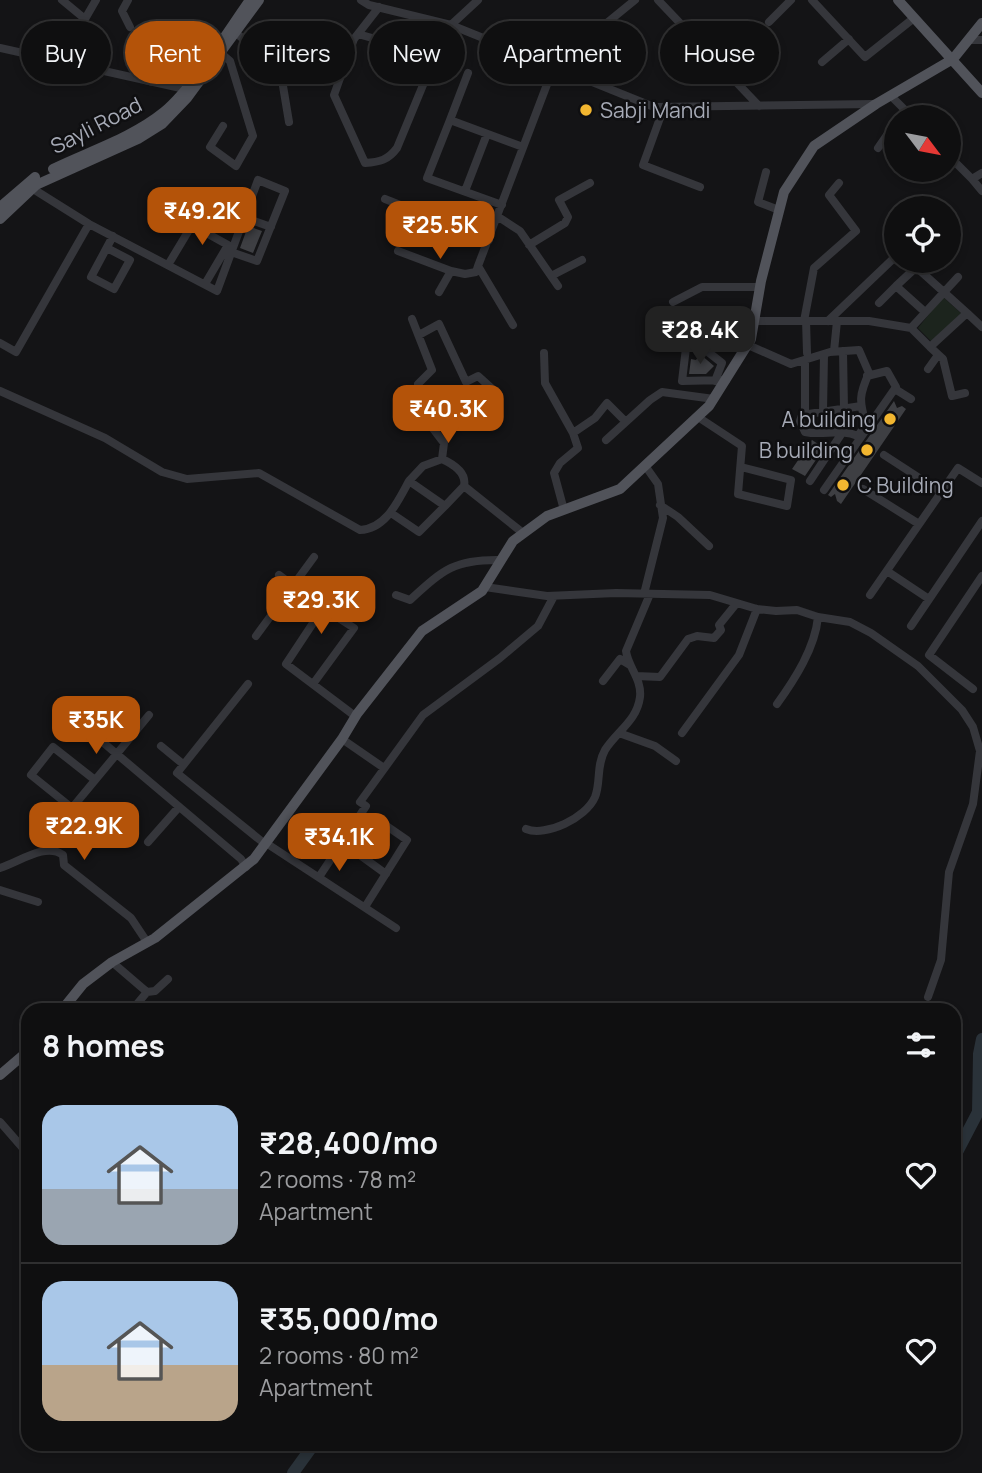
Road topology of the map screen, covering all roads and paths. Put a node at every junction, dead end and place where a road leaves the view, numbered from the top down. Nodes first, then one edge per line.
1 (62, 0) edge
2 (96, 0) edge
3 (128, 0) edge
4 (250, 0) edge
5 (258, 0) edge
6 (478, 0) edge
7 (635, 0) edge
8 (658, 0) edge
9 (791, 0) edge
10 (812, 0) edge
11 (902, 2) edge
12 (371, 3) edge
13 (914, 18) junction
14 (85, 19) joint
15 (127, 21) edge
16 (436, 21) edge
17 (455, 21) edge
18 (609, 21) edge
19 (770, 21) edge
20 (982, 23) edge
21 (233, 31) junction
22 (358, 34) junction
23 (849, 39) junction
24 (968, 40) junction
25 (982, 40) edge
26 (225, 42) edge
27 (0, 48) edge
28 (21, 53) edge
29 (225, 57) edge
30 (953, 59) junction
31 (822, 62) dead end
32 (111, 73) edge
33 (468, 73) dead end
34 (189, 84) edge
35 (197, 84) edge
36 (547, 84) edge
37 (598, 84) edge
38 (185, 89) junction
39 (982, 93) edge
40 (891, 96) junction
41 (876, 104) junction
42 (897, 105) edge
43 (759, 106) junction
44 (664, 107) junction
45 (450, 120) junction
46 (289, 122) dead end
47 (223, 126) dead end
48 (487, 134) junction
49 (884, 139) edge
50 (523, 147) junction
51 (878, 148) dead end
52 (961, 168) edge
53 (766, 172) dead end
54 (982, 173) edge
55 (972, 179) junction
56 (590, 183) dead end
57 (839, 183) dead end
58 (28, 186) junction
59 (700, 187) dead end
60 (465, 191) junction
61 (982, 191) edge
62 (385, 199) dead end
63 (502, 205) junction
64 (0, 207) edge
65 (779, 210) junction
66 (498, 216) junction
67 (243, 217) junction
68 (0, 219) edge
69 (89, 224) junction
70 (271, 227) junction
71 (113, 236) junction
72 (489, 240) junction
73 (530, 245) junction
74 (107, 248) junction
75 (398, 251) dead end
76 (231, 252) junction
77 (582, 260) dead end
78 (168, 265) junction
79 (478, 267) junction
80 (884, 268) edge
81 (451, 271) junction
82 (910, 273) edge
83 (928, 273) edge
84 (551, 276) junction
85 (958, 276) dead end
86 (205, 284) junction
87 (558, 286) dead end
88 (896, 286) junction
89 (760, 287) junction
90 (944, 291) junction
91 (439, 292) dead end
92 (673, 302) dead end
93 (878, 303) dead end
94 (925, 312) junction
95 (967, 313) junction
96 (669, 318) dead end
97 (412, 320) dead end
98 (755, 321) junction
99 (805, 321) junction
100 (832, 321) junction
101 (513, 325) dead end
102 (982, 327) edge
103 (911, 328) junction
104 (419, 335) junction
105 (0, 343) edge
106 (687, 345) junction
107 (748, 345) junction
108 (930, 347) junction
109 (838, 351) junction
110 (544, 353) dead end
111 (824, 355) junction
112 (937, 355) junction
113 (806, 356) junction
114 (928, 369) dead end
115 (867, 376) junction
116 (720, 381) junction
117 (895, 389) junction
118 (0, 391) edge
119 (965, 393) dead end
120 (499, 395) dead end
121 (713, 399) junction
122 (911, 399) dead end
123 (861, 406) junction
124 (844, 409) junction
125 (822, 412) junction
126 (805, 414) junction
127 (698, 417) junction
128 (625, 421) junction
129 (844, 430) junction
130 (573, 433) junction
131 (606, 440) dead end
132 (884, 455) dead end
133 (442, 459) junction
134 (646, 467) junction
135 (741, 467) junction
136 (409, 481) junction
137 (810, 481) dead end
138 (982, 484) edge
139 (464, 486) junction
140 (824, 489) dead end
141 (863, 489) dead end
142 (941, 492) junction
143 (660, 505) junction
144 (444, 506) junction
145 (564, 510) junction
146 (391, 513) junction
147 (982, 522) edge
148 (919, 524) junction
149 (523, 533) junction
150 (709, 546) dead end
151 (314, 558) dead end
152 (500, 560) junction
153 (887, 571) junction
154 (279, 575) dead end
155 (982, 576) edge
156 (293, 585) junction
157 (485, 587) junction
158 (647, 594) junction
159 (396, 595) dead end
160 (870, 595) dead end
161 (554, 596) junction
162 (929, 599) junction
163 (736, 604) junction
164 (323, 608) junction
165 (757, 609) junction
166 (818, 617) junction
167 (911, 626) dead end
168 (256, 636) dead end
169 (630, 665) junction
170 (636, 676) junction
171 (603, 681) dead end
172 (248, 684) dead end
173 (313, 684) junction
174 (973, 689) dead end
175 (777, 704) dead end
176 (149, 715) dead end
177 (355, 716) junction
178 (86, 728) dead end
179 (619, 733) junction
180 (682, 733) dead end
181 (342, 739) junction
182 (161, 746) dead end
183 (116, 754) junction
184 (676, 761) dead end
185 (183, 764) junction
186 (384, 768) junction
187 (95, 780) junction
188 (178, 808) junction
189 (375, 818) dead end
190 (526, 829) dead end
191 (148, 842) dead end
192 (342, 842) junction
193 (265, 843) junction
194 (246, 867) junction
195 (0, 869) edge
196 (386, 874) junction
197 (319, 877) junction
198 (0, 890) edge
199 (38, 902) dead end
200 (365, 907) junction
201 (396, 928) dead end
202 (147, 942) junction
203 (112, 962) junction
204 (168, 979) dead end
205 (147, 992) junction
206 (928, 997) dead end
207 (68, 1003) edge
208 (138, 1003) edge
209 (21, 1057) edge
210 (0, 1075) edge
211 (0, 1122) edge
212 (21, 1146) edge

1 - 14 street
2 - 14 street
3 - 15 street
4 - 21 main road, Sayli Road
5 - 21 main road
6 - 17 street
7 - 18 street
8 - 43 street
9 - 19 street
10 - 23 street
11 - 13 main road
12 - 16 street
12 - 22 street
13 - 23 street
13 - 30 main road
20 - 24 main road
21 - 26 main road, Sayli Road
21 - 46 street
22 - 22 street
23 - 31 street
24 - 25 street
24 - 30 main road
27 - 28 street
29 - 47 street
30 - 39 main road
30 - 40 main road
32 - 38 street
33 - 45 street
34 - 38 main road, Sayli Road
35 - 58 main road
36 - 50 street
37 - 44 street
38 - 58 main road, Sayli Road
40 - 41 main road
40 - 42 street
41 - 43 street
41 - 65 main road
43 - 44 street
44 - 59 street
45 - 48 street
45 - 60 street
48 - 50 street
48 - 60 street
49 - 51 street
50 - 63 street
52 - 55 street
53 - 65 street
54 - 55 street
55 - 61 street
56 - 73 street
57 - 99 street
58 - 64 main road, Sayli Road
58 - 68 main road
58 - 69 street
60 - 63 street
62 - 72 street
63 - 66 street
65 - 89 main road
66 - 72 street
66 - 73 street
67 - 70 street
67 - 70 street
67 - 76 street
69 - 71 street
69 - 105 street
70 - 76 street
71 - 74 street
71 - 78 street
72 - 79 street
73 - 84 street
74 - 74 street
75 - 81 street
76 - 86 street
77 - 84 street
78 - 86 street
78 - 86 street
79 - 81 street
79 - 101 street
80 - 100 street
81 - 91 street
82 - 88 street
83 - 90 street
84 - 87 street
85 - 90 street
88 - 93 street
88 - 94 street
89 - 92 street
89 - 98 main road
90 - 94 street
90 - 95 street
94 - 103 street
95 - 102 street
95 - 108 street
96 - 106 street
97 - 104 street
98 - 99 street
98 - 107 main road
99 - 100 street
99 - 113 street
100 - 103 street
100 - 109 street
103 - 108 street
104 - 120 street
104 - 133 street
106 - 116 street
106 - 116 street
107 - 113 street
107 - 116 main road
108 - 112 street
109 - 111 street
109 - 115 street
109 - 124 street
110 - 130 street
111 - 113 street
111 - 125 street
112 - 114 street
112 - 119 street
113 - 126 street
115 - 117 street
115 - 123 street
116 - 121 main road
117 - 122 street
117 - 140 street
118 - 146 street
121 - 127 main road
121 - 128 street
123 - 124 street
123 - 129 street
124 - 125 street
125 - 126 street
126 - 129 street
127 - 134 main road
127 - 135 street
128 - 130 street
128 - 131 street
129 - 137 street
130 - 145 street
132 - 142 street
133 - 136 street
133 - 139 street
134 - 143 street
134 - 145 main road
135 - 135 street
136 - 144 street
136 - 146 street
138 - 142 street
139 - 144 street
139 - 149 street
141 - 148 street
142 - 148 street
143 - 150 street
143 - 158 street
144 - 146 street
145 - 149 main road
147 - 162 street
148 - 153 street
149 - 152 main road
151 - 156 street
152 - 157 main road
152 - 159 street
153 - 160 street
153 - 162 street
154 - 156 street
155 - 174 street
156 - 164 street
156 - 168 street
157 - 161 street
157 - 177 main road
158 - 161 street
158 - 163 street
158 - 169 street
161 - 186 street
162 - 167 street
163 - 165 street
163 - 170 street
164 - 173 street
164 - 173 street
165 - 166 street
165 - 180 street
166 - 175 street
166 - 206 street
169 - 170 street
169 - 171 street
170 - 179 street
172 - 185 street
173 - 177 street
176 - 183 street
177 - 181 main road
178 - 183 street
179 - 184 street
179 - 190 street
181 - 186 street
181 - 193 main road
182 - 185 street
183 - 187 street
183 - 188 street
185 - 193 street
186 - 192 street
187 - 187 street
188 - 191 street
188 - 194 street
189 - 196 street
192 - 196 street
192 - 197 street
193 - 194 main road
193 - 197 street
194 - 202 main road
195 - 202 street
196 - 200 street
197 - 200 street
198 - 199 street
200 - 201 street
202 - 203 main road
203 - 205 street
203 - 207 main road
204 - 205 street
205 - 208 street
209 - 210 main road
211 - 212 street

